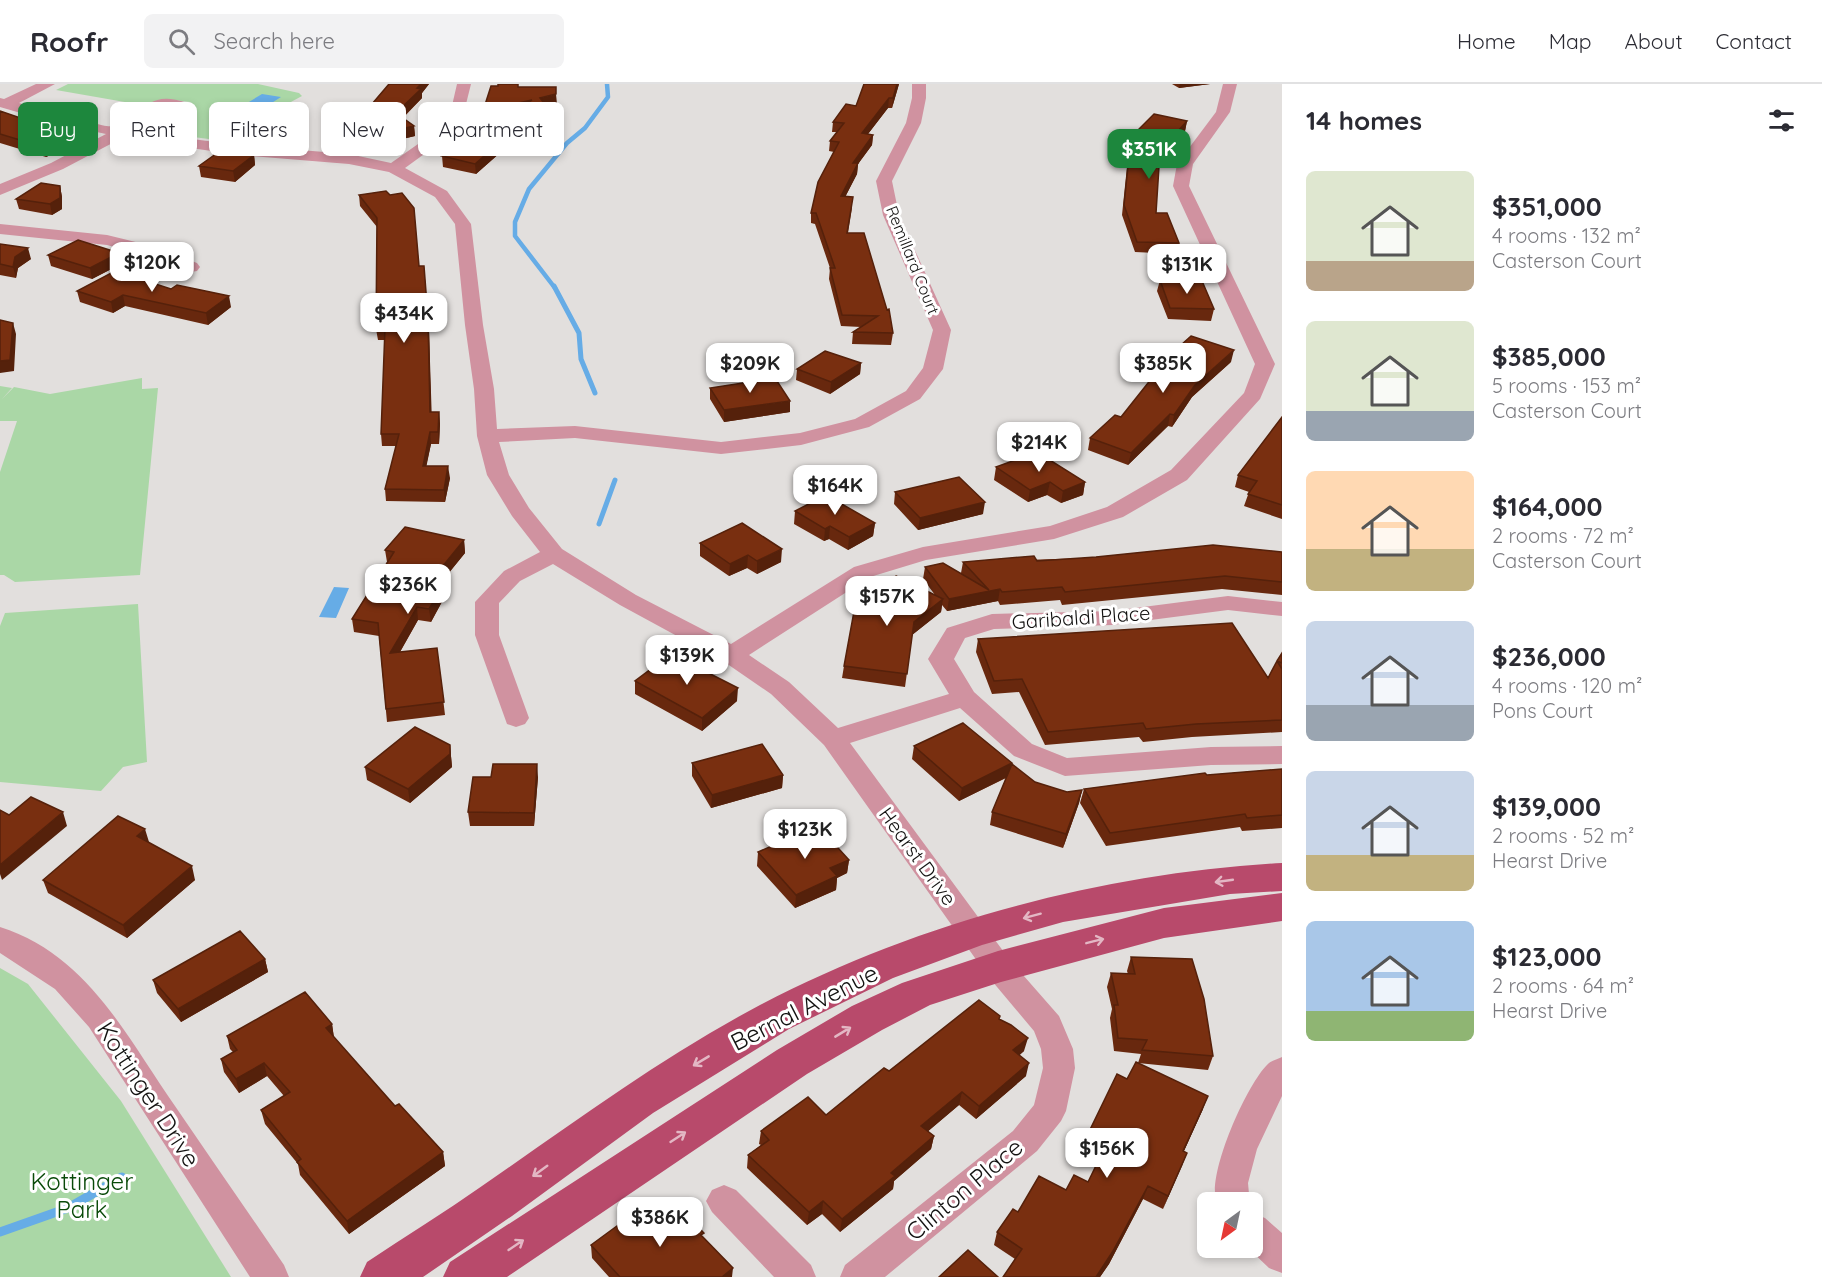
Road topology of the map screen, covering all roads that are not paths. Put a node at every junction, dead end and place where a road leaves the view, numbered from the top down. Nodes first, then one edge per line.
1 (48, 84) edge
2 (464, 84) edge
3 (919, 84) edge
4 (1230, 84) edge
5 (2, 103) edge
6 (110, 130) edge
7 (110, 139) edge
8 (197, 144) edge
9 (394, 168) junction
10 (0, 190) edge
11 (0, 229) edge
12 (191, 267) dead end
13 (487, 436) junction
14 (554, 554) junction
15 (1282, 609) edge
16 (732, 655) junction
17 (964, 698) junction
18 (516, 718) dead end
19 (833, 739) junction
20 (1282, 755) edge
21 (1282, 877) edge
22 (1282, 908) edge
23 (974, 932) junction
24 (0, 939) edge
25 (998, 967) junction
26 (1282, 1071) edge
27 (1230, 1192) edge
28 (724, 1201) dead end
29 (1263, 1238) edge
30 (1282, 1256) edge
31 (271, 1277) edge
32 (384, 1277) edge
33 (467, 1277) edge
34 (798, 1277) edge
35 (858, 1277) edge

1 - 5 street
2 - 9 street
3 - 13 street, Remillard Court
4 - 16 street
5 - 6 street, Hearst Drive
7 - 10 street
8 - 9 street, Hearst Drive
9 - 13 street, Hearst Drive
11 - 12 street
13 - 14 street, Hearst Drive
14 - 16 street, Hearst Drive
14 - 18 street
15 - 17 street, Garibaldi Place
16 - 19 street, Hearst Drive
17 - 19 street
17 - 20 street, Garibaldi Place
19 - 23 street, Hearst Drive
21 -> 23 main road, Bernal Avenue
25 -> 22 main road, Bernal Avenue
23 - 25 street, Hearst Drive
23 -> 32 main road, Bernal Avenue
24 - 31 street, Kottinger Drive
33 -> 25 main road, Bernal Avenue
25 - 35 street, Clinton Place
26 - 27 street
28 - 34 street
29 - 30 street

